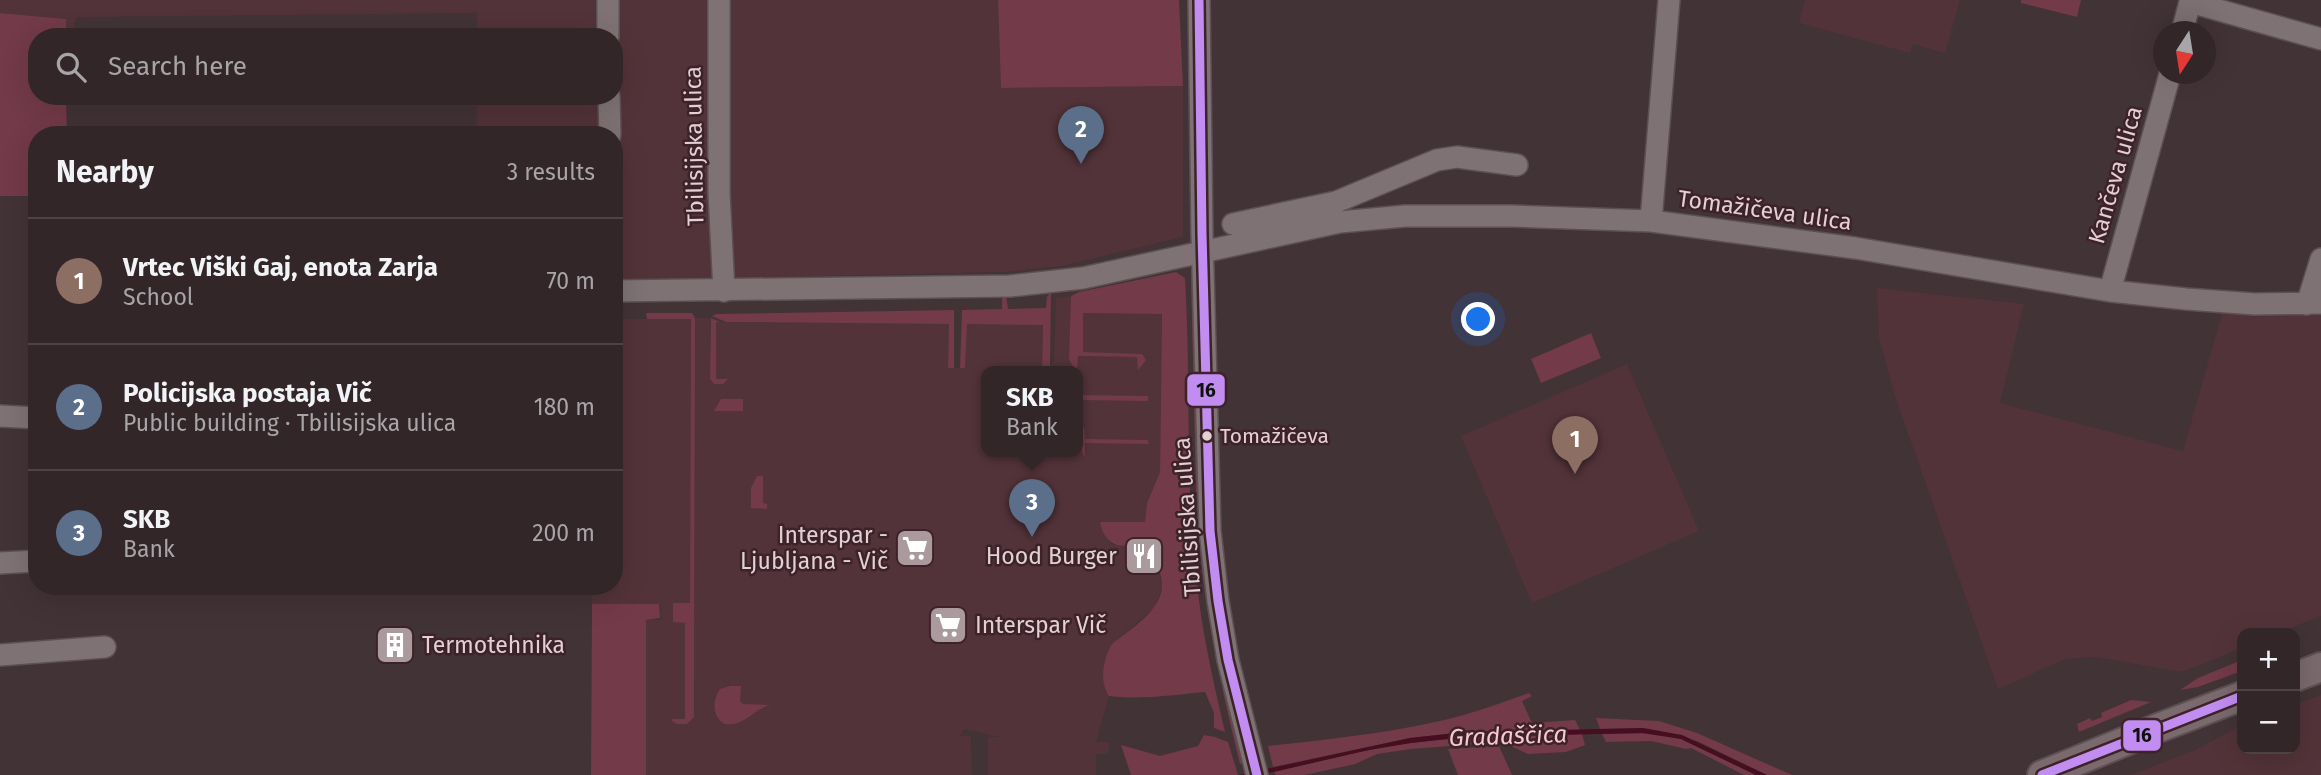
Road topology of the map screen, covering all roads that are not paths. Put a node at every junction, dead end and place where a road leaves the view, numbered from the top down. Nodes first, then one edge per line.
1 (608, 0) edge
2 (719, 0) edge
3 (1199, 0) edge
4 (1670, 0) edge
5 (2185, 21) edge
6 (608, 28) edge
7 (2321, 39) edge
8 (2167, 84) edge
9 (609, 105) edge
10 (610, 126) edge
11 (1517, 165) dead end
12 (1338, 212) junction
13 (1651, 221) junction
14 (1233, 223) dead end
15 (1203, 252) junction
16 (2321, 259) edge
17 (623, 291) edge
18 (724, 291) junction
19 (2110, 291) junction
20 (2314, 303) edge
21 (0, 415) edge
22 (28, 417) edge
23 (28, 561) edge
24 (0, 563) edge
25 (104, 648) dead end
26 (0, 655) edge
27 (2321, 667) edge
28 (2300, 675) edge
29 (2237, 698) edge
30 (1255, 768) edge
31 (2042, 775) edge

1 - 6 street
2 - 18 street, Tbilisijska ulica
3 - 15 street, Tbilisijska ulica
4 - 13 street
5 - 7 street
8 - 19 street, Kančeva ulica
9 - 10 street
11 - 12 street
12 - 13 street, Tomažičeva ulica
12 - 14 street
12 - 15 street, Tomažičeva ulica
13 - 19 street, Tomažičeva ulica
15 - 18 street
15 - 30 street, Tbilisijska ulica
16 - 20 street
17 - 18 street
19 - 20 street, Tomažičeva ulica
21 - 22 street
23 - 24 street
25 - 26 street
27 - 28 main road
29 - 31 main road

